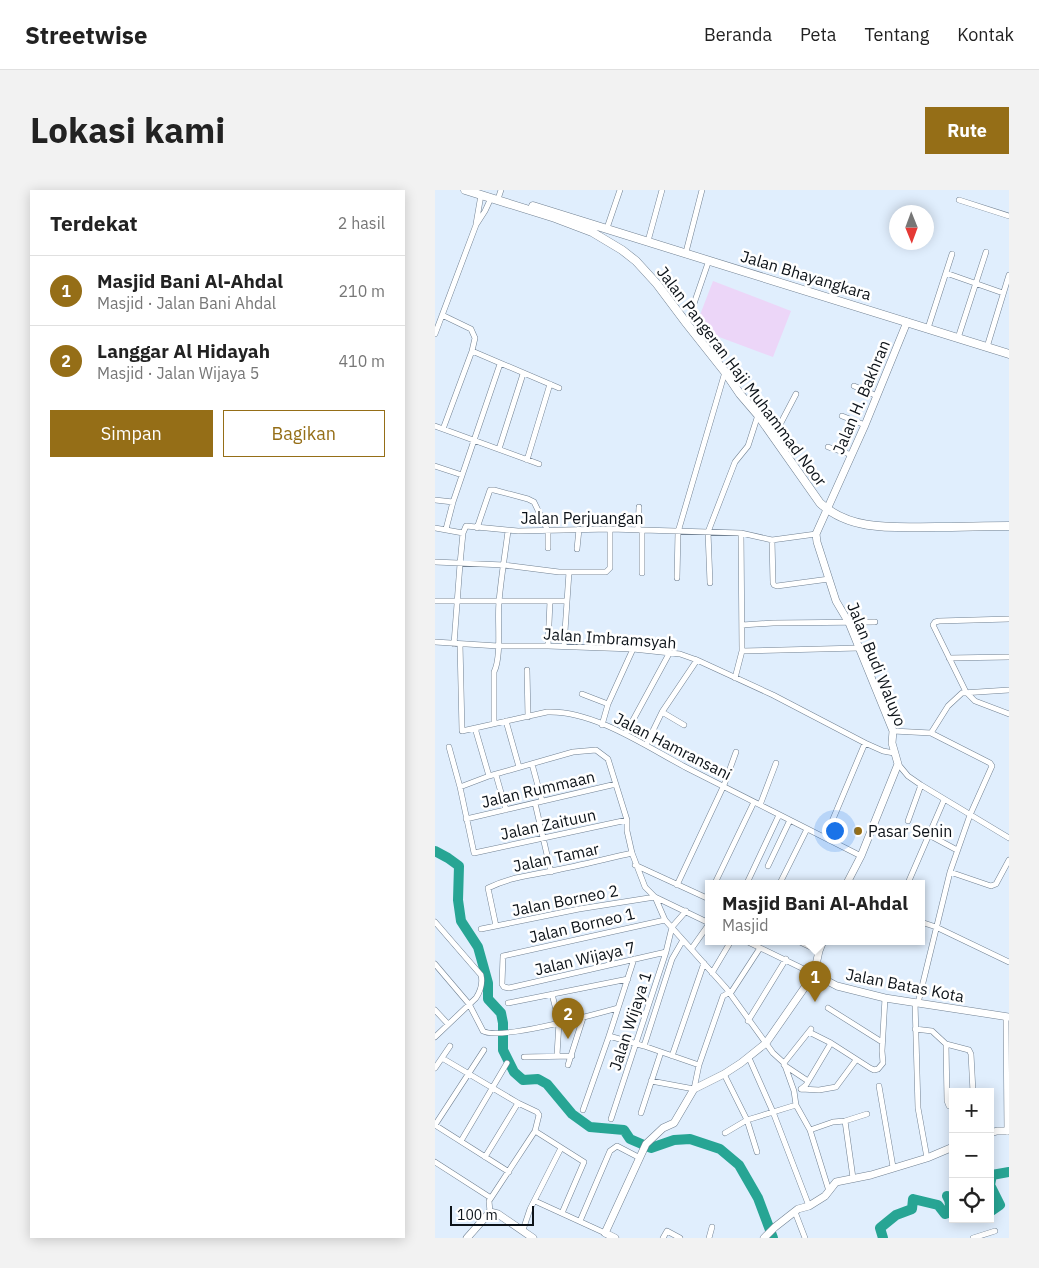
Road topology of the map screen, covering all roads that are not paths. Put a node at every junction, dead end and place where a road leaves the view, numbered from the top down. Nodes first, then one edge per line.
1 (465, 190) edge
2 (620, 190) edge
3 (662, 190) edge
4 (702, 190) edge
5 (481, 192) edge
6 (497, 195) edge
7 (959, 200) dead end
8 (1009, 216) edge
9 (594, 224) joint
10 (476, 225) junction
11 (607, 228) junction
12 (648, 241) junction
13 (686, 252) junction
14 (985, 252) dead end
15 (952, 254) dead end
16 (709, 260) junction
17 (946, 273) junction
18 (1009, 275) edge
19 (975, 284) junction
20 (1003, 293) junction
21 (442, 315) junction
22 (907, 322) junction
23 (687, 324) junction
24 (928, 328) junction
25 (435, 334) edge
26 (958, 338) junction
27 (987, 347) junction
28 (472, 351) junction
29 (1009, 354) edge
30 (499, 364) junction
31 (725, 372) junction
32 (523, 374) junction
33 (550, 384) junction
34 (854, 386) dead end
35 (559, 388) dead end
36 (796, 394) dead end
37 (877, 396) junction
38 (758, 415) junction
39 (842, 416) dead end
40 (865, 425) junction
41 (435, 426) edge
42 (443, 429) junction
43 (773, 438) junction
44 (473, 440) junction
45 (829, 447) dead end
46 (499, 450) junction
47 (852, 455) junction
48 (527, 460) junction
49 (539, 464) dead end
50 (435, 466) edge
51 (462, 475) junction
52 (435, 500) edge
53 (453, 502) junction
54 (639, 507) dead end
55 (827, 509) junction
56 (1009, 526) edge
57 (435, 528) edge
58 (477, 528) junction
59 (579, 529) junction
60 (609, 529) junction
61 (446, 530) junction
62 (548, 530) junction
63 (640, 530) junction
64 (508, 531) junction
65 (678, 532) junction
66 (708, 532) junction
67 (463, 533) junction
68 (741, 533) junction
69 (816, 534) junction
70 (772, 540) junction
71 (548, 548) dead end
72 (577, 549) dead end
73 (435, 562) edge
74 (460, 564) junction
75 (504, 565) junction
76 (569, 572) junction
77 (642, 573) dead end
78 (677, 578) dead end
79 (829, 579) junction
80 (710, 583) dead end
81 (435, 601) edge
82 (457, 601) junction
83 (499, 601) junction
84 (550, 601) junction
85 (567, 601) junction
86 (1009, 619) edge
87 (875, 622) dead end
88 (849, 623) junction
89 (742, 625) junction
90 (435, 642) edge
91 (453, 644) junction
92 (461, 644) junction
93 (498, 646) junction
94 (548, 646) junction
95 (564, 646) junction
96 (859, 648) junction
97 (633, 650) junction
98 (742, 650) junction
99 (670, 652) junction
100 (1009, 657) edge
101 (949, 658) junction
102 (697, 660) junction
103 (527, 670) dead end
104 (735, 678) junction
105 (1009, 690) edge
106 (966, 692) junction
107 (582, 694) dead end
108 (608, 704) junction
109 (662, 712) junction
110 (1009, 714) edge
111 (528, 717) junction
112 (506, 721) junction
113 (494, 723) junction
114 (602, 725) junction
115 (685, 725) dead end
116 (475, 728) junction
117 (893, 731) junction
118 (626, 733) junction
119 (931, 733) junction
120 (865, 743) junction
121 (646, 745) junction
122 (449, 747) dead end
123 (737, 752) dead end
124 (894, 753) junction
125 (776, 763) dead end
126 (532, 764) junction
127 (898, 764) junction
128 (519, 767) junction
129 (496, 775) junction
130 (489, 776) junction
131 (616, 784) junction
132 (921, 785) junction
133 (724, 786) junction
134 (460, 787) junction
135 (944, 800) junction
136 (542, 801) junction
137 (754, 802) junction
138 (535, 803) junction
139 (760, 805) junction
140 (506, 810) junction
141 (779, 815) junction
142 (970, 815) junction
143 (466, 819) junction
144 (627, 820) junction
145 (790, 820) junction
146 (908, 820) dead end
147 (807, 829) junction
148 (929, 835) junction
149 (543, 838) junction
150 (825, 838) junction
151 (1009, 838) edge
152 (957, 850) junction
153 (631, 853) junction
154 (861, 856) junction
155 (1009, 860) edge
156 (635, 865) junction
157 (768, 866) dead end
158 (551, 872) junction
159 (950, 872) junction
160 (716, 880) edge
161 (748, 880) edge
162 (782, 880) edge
163 (849, 880) edge
164 (909, 880) edge
165 (677, 884) junction
166 (655, 897) junction
167 (705, 897) edge
168 (686, 911) junction
169 (665, 920) junction
170 (435, 922) edge
171 (705, 922) edge
172 (925, 923) edge
173 (496, 926) junction
174 (936, 927) junction
175 (481, 929) dead end
176 (671, 929) junction
177 (705, 930) edge
178 (683, 940) junction
179 (729, 945) edge
180 (754, 945) edge
181 (806, 945) edge
182 (821, 945) edge
183 (692, 948) junction
184 (760, 948) junction
185 (819, 951) junction
186 (666, 952) junction
187 (634, 959) junction
188 (786, 959) junction
189 (1009, 962) edge
190 (704, 963) junction
191 (435, 964) edge
192 (712, 972) junction
193 (814, 974) junction
194 (628, 979) junction
195 (509, 988) joint
196 (729, 993) junction
197 (552, 994) junction
198 (885, 998) junction
199 (917, 1003) junction
200 (469, 1004) junction
201 (508, 1004) dead end
202 (618, 1008) junction
203 (828, 1008) dead end
204 (435, 1010) edge
205 (1007, 1017) edge
206 (583, 1018) junction
207 (748, 1021) junction
208 (559, 1022) junction
209 (448, 1024) junction
210 (915, 1029) junction
211 (609, 1036) junction
212 (435, 1037) edge
213 (882, 1042) junction
214 (767, 1043) junction
215 (636, 1044) junction
216 (831, 1044) junction
217 (946, 1044) junction
218 (450, 1046) dead end
219 (644, 1046) junction
220 (485, 1050) dead end
221 (661, 1052) junction
222 (557, 1055) junction
223 (572, 1056) junction
224 (673, 1056) junction
225 (1008, 1056) edge
226 (524, 1057) dead end
227 (442, 1058) junction
228 (749, 1058) junction
229 (856, 1060) junction
230 (507, 1063) dead end
231 (784, 1064) junction
232 (568, 1065) dead end
233 (699, 1065) junction
234 (435, 1068) edge
235 (468, 1073) junction
236 (724, 1074) junction
237 (651, 1081) junction
238 (808, 1081) junction
239 (879, 1086) dead end
240 (493, 1088) junction
241 (973, 1088) edge
242 (694, 1089) junction
243 (801, 1089) junction
244 (795, 1091) junction
245 (518, 1103) junction
246 (796, 1105) junction
247 (949, 1106) edge
248 (583, 1110) dead end
249 (773, 1112) junction
250 (641, 1113) dead end
251 (867, 1114) dead end
252 (611, 1119) dead end
253 (747, 1120) junction
254 (845, 1120) junction
255 (435, 1125) edge
256 (810, 1130) junction
257 (535, 1131) junction
258 (1008, 1131) edge
259 (994, 1132) edge
260 (725, 1133) dead end
261 (461, 1141) junction
262 (561, 1148) junction
263 (949, 1149) edge
264 (757, 1152) dead end
265 (485, 1157) junction
266 (639, 1158) junction
267 (927, 1158) junction
268 (435, 1162) edge
269 (893, 1167) junction
270 (509, 1172) junction
271 (853, 1178) junction
272 (829, 1191) junction
273 (491, 1198) junction
274 (535, 1200) junction
275 (809, 1206) junction
276 (490, 1212) junction
277 (795, 1212) junction
278 (562, 1213) junction
279 (580, 1222) junction
280 (712, 1227) dead end
281 (523, 1230) junction
282 (995, 1231) dead end
283 (605, 1233) junction
284 (764, 1237) edge
285 (467, 1238) edge
286 (533, 1238) edge
287 (615, 1238) edge
288 (663, 1238) edge
289 (680, 1238) edge
290 (709, 1238) edge
291 (805, 1238) edge
292 (973, 1238) edge

1 - 5 main road, Jalan Pangeran Haji Muhammad Noor
2 - 11 street
3 - 12 street
4 - 13 street
5 - 6 main road, Jalan Pangeran Haji Muhammad Noor
5 - 10 street
6 - 9 main road, Jalan Pangeran Haji Muhammad Noor
6 - 10 street
6 - 23 main road, Jalan Pangeran Haji Muhammad Noor
7 - 8 street
9 - 11 main road, Jalan Bhayangkara
10 - 21 street
11 - 12 main road, Jalan Bhayangkara
12 - 13 main road, Jalan Bhayangkara
13 - 16 main road, Jalan Bhayangkara
14 - 19 street
15 - 17 street
16 - 22 main road, Jalan Bhayangkara
16 - 23 street
17 - 19 street
17 - 24 street
18 - 20 street
19 - 20 street
19 - 26 street
20 - 27 street
21 - 25 street
21 - 28 street
22 - 24 main road, Jalan Bhayangkara
22 - 37 street, Jalan H. Bakhran
23 - 31 main road, Jalan Pangeran Haji Muhammad Noor
24 - 26 main road, Jalan Bhayangkara
26 - 27 main road, Jalan Bhayangkara
27 - 29 main road, Jalan Bhayangkara
28 - 30 street
28 - 42 street
30 - 32 street
30 - 44 street
31 - 38 main road, Jalan Pangeran Haji Muhammad Noor
31 - 65 street
32 - 33 street
32 - 46 street
33 - 35 street
33 - 48 street
34 - 37 street
36 - 43 street
37 - 40 street, Jalan H. Bakhran
38 - 43 main road, Jalan Pangeran Haji Muhammad Noor
38 - 66 street
39 - 40 street
40 - 47 street, Jalan H. Bakhran
41 - 42 street
42 - 44 street
43 - 55 main road, Jalan Pangeran Haji Muhammad Noor
44 - 46 street
44 - 51 street
45 - 47 street
46 - 48 street
47 - 55 street, Jalan H. Bakhran
48 - 49 street
50 - 51 street
51 - 53 street
52 - 53 street
53 - 61 street
54 - 63 street
55 - 56 main road, Jalan Pangeran Haji Muhammad Noor
55 - 69 street
57 - 61 street
58 - 62 street
58 - 64 street, Jalan Perjuangan
58 - 67 street, Jalan Perjuangan
59 - 60 street, Jalan Perjuangan
59 - 62 street, Jalan Perjuangan
59 - 72 street
60 - 63 street, Jalan Perjuangan
60 - 76 street
61 - 67 street
62 - 64 street, Jalan Perjuangan
62 - 71 street
63 - 65 street, Jalan Perjuangan
63 - 77 street
64 - 75 street
65 - 66 street, Jalan Perjuangan
65 - 78 street
66 - 68 street, Jalan Perjuangan
66 - 80 street
67 - 74 street
68 - 70 street, Jalan Perjuangan
68 - 89 street
69 - 70 street, Jalan Perjuangan
69 - 79 street, Jalan Budi Waluyo
70 - 79 street
73 - 74 street
74 - 75 street
74 - 82 street
75 - 76 street
75 - 83 street
76 - 85 street
79 - 88 street, Jalan Budi Waluyo
81 - 82 street
82 - 83 street
82 - 91 street
83 - 84 street
83 - 93 street
84 - 85 street
84 - 94 street
85 - 95 street
86 - 101 street
87 - 88 street
88 - 89 street
88 - 96 street, Jalan Budi Waluyo
89 - 98 street
90 - 91 street, Jalan Imbramsyah
91 - 92 street, Jalan Imbramsyah
92 - 93 street, Jalan Imbramsyah
92 - 116 street, Jalan Hamransani
93 - 94 street, Jalan Imbramsyah
93 - 113 street
94 - 95 street, Jalan Imbramsyah
95 - 97 street, Jalan Imbramsyah
96 - 98 street
96 - 117 street, Jalan Budi Waluyo
97 - 99 street, Jalan Imbramsyah
97 - 108 street
98 - 104 street
99 - 102 street, Jalan Imbramsyah
99 - 118 street
100 - 101 street
101 - 106 street
102 - 104 street, Jalan Imbramsyah
102 - 109 street
103 - 111 street
104 - 120 street, Jalan Imbramsyah
105 - 106 street
106 - 110 street
106 - 119 street
107 - 108 street
108 - 114 street
109 - 115 street
109 - 121 street
111 - 112 street, Jalan Hamransani
111 - 114 street, Jalan Hamransani
112 - 113 street, Jalan Hamransani
112 - 128 street
113 - 116 street, Jalan Hamransani
114 - 118 street, Jalan Hamransani
116 - 130 street
117 - 119 street
117 - 124 street, Jalan Budi Waluyo
118 - 121 street, Jalan Hamransani
119 - 142 street
120 - 124 street, Jalan Imbramsyah
120 - 150 street
121 - 133 street, Jalan Hamransani
122 - 134 street
123 - 133 street
124 - 127 street, Jalan Budi Waluyo
125 - 139 street
126 - 128 street
126 - 131 street
126 - 136 street
127 - 132 street
127 - 154 street
128 - 129 street
129 - 130 street
129 - 140 street
130 - 134 street
131 - 136 street, Jalan Rummaan
131 - 144 street
132 - 135 street
132 - 146 street
133 - 137 street, Jalan Hamransani
133 - 165 street
134 - 143 street
135 - 142 street
135 - 148 street
136 - 138 street, Jalan Rummaan
137 - 139 street, Jalan Hamransani
137 - 160 street
138 - 140 street, Jalan Rummaan
138 - 149 street
139 - 141 street, Jalan Hamransani
140 - 143 street, Jalan Rummaan
141 - 145 street, Jalan Hamransani
141 - 161 street
142 - 151 street
142 - 152 street
143 - 149 street, Jalan Zaituun
144 - 149 street, Jalan Zaituun
144 - 153 street
145 - 147 street, Jalan Hamransani
145 - 157 street
147 - 150 street, Jalan Hamransani
147 - 162 street
148 - 152 street
148 - 164 street
149 - 158 street
150 - 154 street, Jalan Hamransani
152 - 159 street
153 - 156 street
153 - 158 street, Jalan Tamar
154 - 163 street
155 - 159 street
156 - 165 street
156 - 166 street
158 - 173 street, Jalan Tamar
159 - 174 street
165 - 167 street
166 - 168 street
166 - 169 street
166 - 173 street, Jalan Borneo 2
168 - 171 street
168 - 176 street
169 - 176 street
169 - 195 street, Jalan Borneo 1
170 - 200 street
172 - 174 street
173 - 175 street, Jalan Borneo 2
174 - 189 street
174 - 199 street
176 - 178 street
176 - 186 street, Jalan Wijaya 1
177 - 183 street
178 - 183 street
178 - 219 street
179 - 192 street
180 - 184 street, Jalan Batas Kota
181 - 185 street
182 - 185 street
183 - 190 street
184 - 188 street, Jalan Batas Kota
184 - 196 street
185 - 193 street
186 - 187 street, Jalan Wijaya 7
186 - 215 street, Jalan Wijaya 1
187 - 194 street
187 - 195 street, Jalan Wijaya 7
188 - 193 street, Jalan Batas Kota
188 - 207 street
190 - 192 street
190 - 224 street
191 - 200 street
192 - 196 street
193 - 198 street, Jalan Batas Kota
193 - 214 street
194 - 197 street
194 - 202 street
196 - 207 street
196 - 233 street
197 - 201 street
197 - 208 street
198 - 199 street, Jalan Batas Kota
198 - 213 street
199 - 205 street, Jalan Batas Kota
199 - 210 street
200 - 208 street
200 - 209 street
202 - 206 street
202 - 211 street
203 - 213 street
204 - 209 street
205 - 225 street
206 - 208 street
206 - 223 street
207 - 214 street
208 - 222 street
209 - 212 street
210 - 217 street
210 - 267 street
211 - 215 street
211 - 248 street
213 - 229 street
214 - 228 street
214 - 231 street
215 - 219 street
215 - 252 street, Jalan Wijaya 1
216 - 229 street
216 - 231 street
216 - 238 street
217 - 241 street
217 - 247 street
218 - 227 street
219 - 221 street
220 - 235 street
221 - 224 street
221 - 237 street
222 - 223 street
222 - 226 street
223 - 232 street
224 - 233 street
225 - 258 street
227 - 234 street
227 - 235 street
228 - 236 street
228 - 249 street
229 - 243 street
230 - 240 street
231 - 238 street
231 - 244 street
233 - 242 street
235 - 240 street
235 - 255 street
236 - 242 street
236 - 253 street
237 - 242 street
237 - 250 street
238 - 243 street
239 - 269 street
240 - 245 street
240 - 261 street
242 - 266 street
243 - 244 street
244 - 246 street
245 - 257 street
245 - 265 street
246 - 249 street
246 - 256 street
249 - 253 street
249 - 275 street
251 - 254 street
253 - 260 street
253 - 264 street
254 - 256 street
254 - 271 street
255 - 261 street
256 - 272 street
257 - 262 street
257 - 270 street
258 - 259 street
261 - 265 street
262 - 274 street
262 - 278 street
263 - 267 street
265 - 270 street
266 - 279 street
266 - 283 street
267 - 269 street
268 - 273 street
269 - 271 street
270 - 273 street
271 - 272 street
272 - 275 street
273 - 276 street
274 - 278 street
274 - 281 street
275 - 277 street
276 - 281 street
276 - 285 street
277 - 284 street
277 - 291 street
278 - 279 street
279 - 283 street
280 - 290 street
281 - 286 street
282 - 292 street
283 - 287 street
288 - 289 street

